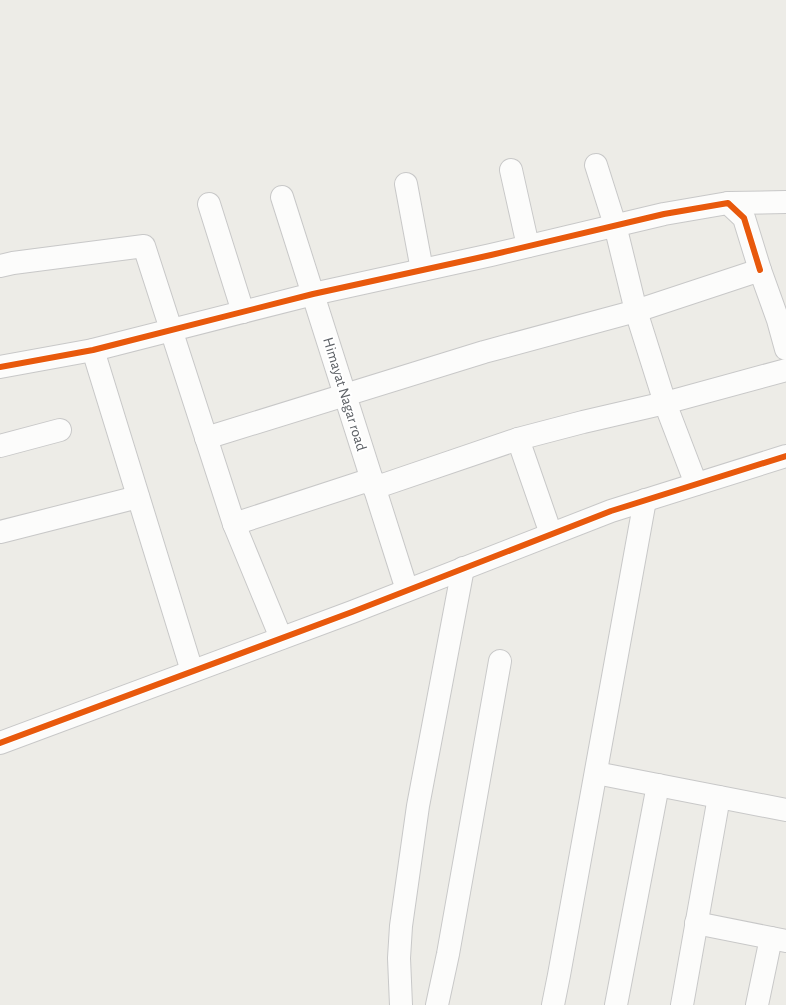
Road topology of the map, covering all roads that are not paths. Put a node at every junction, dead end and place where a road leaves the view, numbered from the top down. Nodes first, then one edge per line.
1 (596, 165) dead end
2 (511, 170) dead end
3 (406, 184) dead end
4 (282, 197) dead end
5 (786, 202) edge
6 (728, 203) junction
7 (209, 204) dead end
8 (615, 225) junction
9 (528, 246) junction
10 (0, 266) edge
11 (422, 270) junction
12 (760, 270) junction
13 (313, 294) junction
14 (778, 294) edge
15 (636, 311) junction
16 (243, 312) junction
17 (172, 330) junction
18 (786, 349) edge
19 (93, 350) junction
20 (0, 367) edge
21 (786, 370) edge
22 (345, 394) junction
23 (665, 403) junction
24 (60, 430) dead end
25 (206, 438) junction
26 (518, 439) junction
27 (0, 446) edge
28 (786, 456) edge
29 (373, 483) junction
30 (696, 484) junction
31 (138, 497) junction
32 (645, 500) junction
33 (234, 524) junction
34 (0, 532) edge
35 (551, 534) junction
36 (463, 568) junction
37 (407, 590) junction
38 (281, 638) junction
39 (500, 661) dead end
40 (192, 671) junction
41 (0, 743) edge
42 (596, 773) junction
43 (658, 785) junction
44 (719, 797) junction
45 (786, 810) edge
46 (696, 923) junction
47 (778, 939) edge
48 (401, 1005) edge
49 (437, 1005) edge
50 (552, 1005) edge
51 (616, 1005) edge
52 (682, 1005) edge
53 (757, 1005) edge

1 - 8 street
2 - 9 street
3 - 11 street
4 - 13 street, Himayat Nagar road
5 - 6 street
6 - 8 street
6 - 12 street
7 - 16 street
8 - 9 street
8 - 15 street
9 - 11 street
10 - 17 street
11 - 13 street
12 - 14 street
12 - 15 street
13 - 16 street
13 - 22 street, Himayat Nagar road
14 - 18 street
15 - 22 street
15 - 23 street
16 - 17 street
17 - 19 street
17 - 25 street
19 - 20 street
19 - 31 street
21 - 23 street
22 - 25 street
22 - 29 street, Himayat Nagar road
23 - 26 street
23 - 30 street
24 - 27 street
25 - 33 street
26 - 29 street
26 - 35 street
28 - 30 street
29 - 33 street
29 - 37 street, Himayat Nagar road
30 - 32 street
31 - 34 street
31 - 40 street
32 - 35 street
32 - 42 street
33 - 38 street
35 - 36 street
36 - 37 street
36 - 48 street
37 - 38 street
38 - 40 street
39 - 49 street
40 - 41 street
42 - 43 street
42 - 50 street
43 - 44 street
43 - 51 street
44 - 45 street
44 - 46 street
46 - 47 street
46 - 52 street
47 - 53 street

